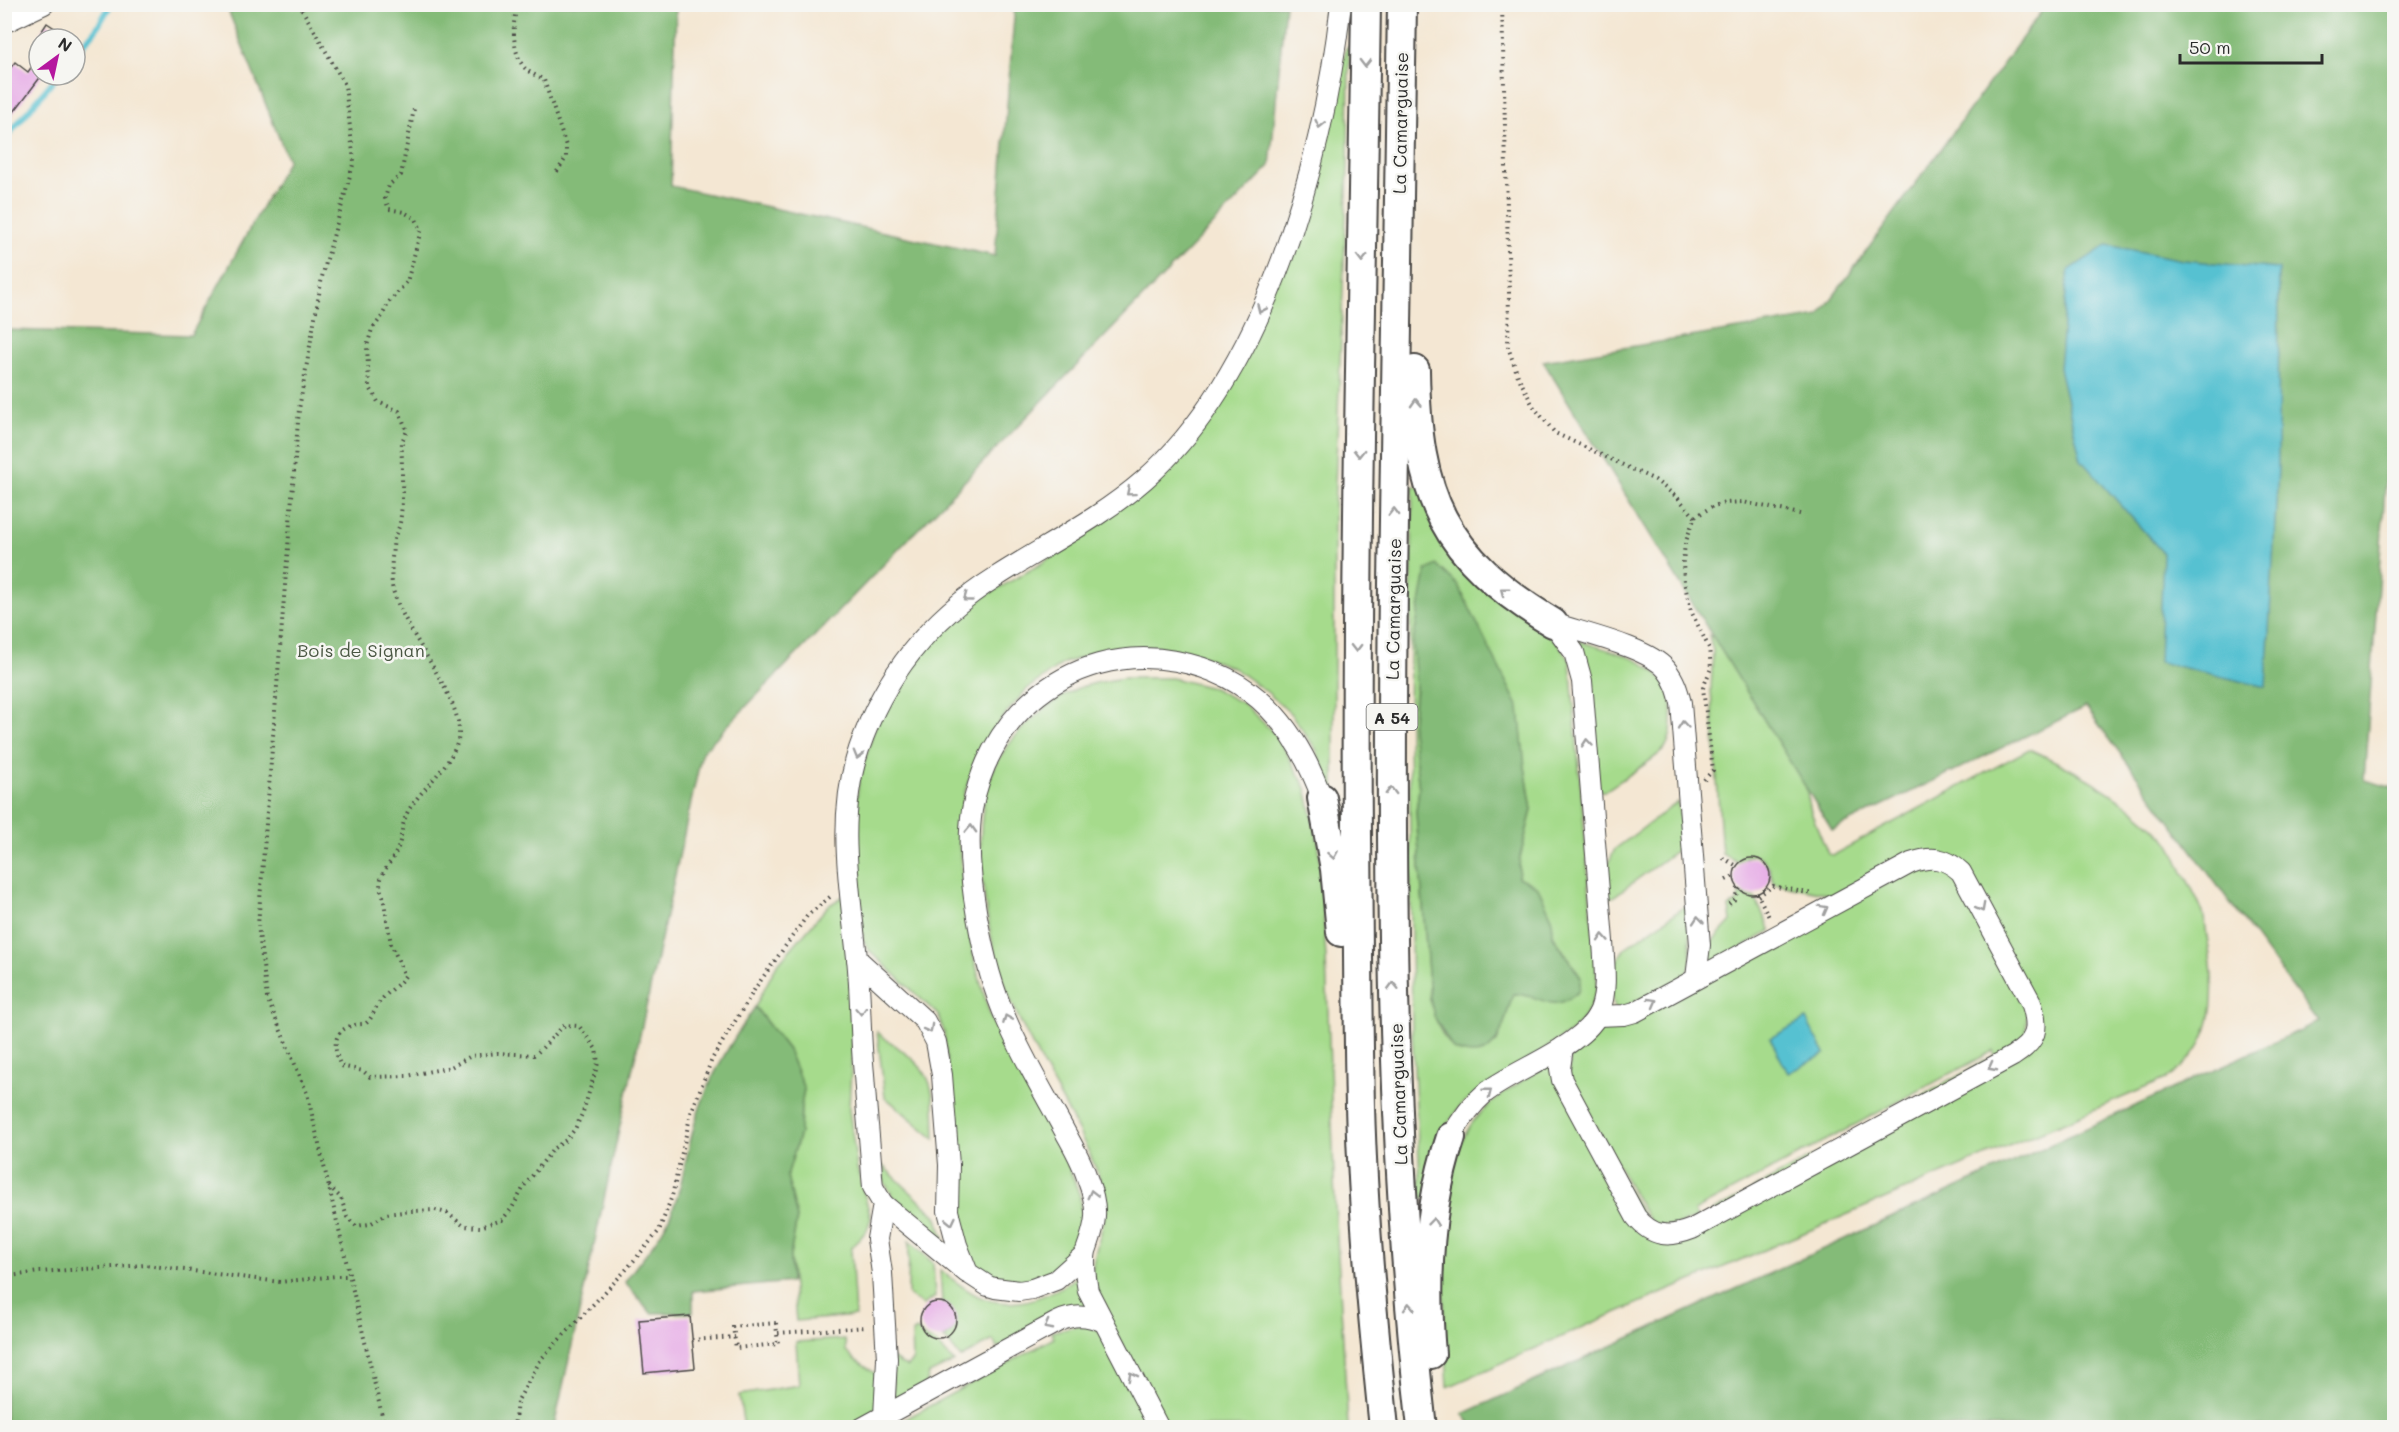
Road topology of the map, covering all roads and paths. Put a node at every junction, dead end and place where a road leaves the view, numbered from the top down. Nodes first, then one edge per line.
1 (44, 4) edge
2 (299, 4) edge
3 (518, 4) edge
4 (1341, 4) edge
5 (1366, 4) edge
6 (1402, 4) edge
7 (1502, 4) edge
8 (8, 21) dead end
9 (414, 109) dead end
10 (556, 173) dead end
11 (1800, 514) dead end
12 (1695, 517) junction
13 (1553, 623) junction
14 (1688, 790) junction
15 (1322, 798) joint
16 (1723, 858) dead end
17 (1737, 866) dead end
18 (1734, 876) dead end
19 (1726, 880) dead end
20 (848, 881) junction
21 (1738, 888) dead end
22 (1729, 904) dead end
23 (1828, 907) junction
24 (1779, 934) junction
25 (857, 959) junction
26 (1696, 978) junction
27 (1597, 1016) junction
28 (1563, 1047) junction
29 (1360, 1108) junction
30 (1451, 1137) joint
31 (329, 1186) junction
32 (883, 1204) junction
33 (1086, 1254) junction
34 (968, 1273) junction
35 (350, 1276) junction
36 (4, 1277) edge
37 (1104, 1322) junction
38 (885, 1325) junction
39 (778, 1333) junction
40 (735, 1337) junction
41 (692, 1340) dead end
42 (884, 1416) junction
43 (385, 1428) edge
44 (514, 1428) edge
45 (862, 1428) edge
46 (1159, 1428) edge
47 (1384, 1428) edge
48 (1422, 1428) edge
49 (1436, 1428) edge

1 - 8 street
2 - 31 path
3 - 10 path
4 -> 20 street
5 -> 29 highway, La Camarguaise / A 54
13 -> 6 highway
48 -> 6 highway, La Camarguaise / A 54
7 - 12 path
9 - 31 path
11 - 12 path
12 - 14 path
14 -> 13 street
27 -> 13 street
26 -> 14 street
15 -> 29 highway
33 -> 15 street
16 - 17 path
18 - 19 path
20 - 25 street
20 - 44 path
21 - 22 path
24 -> 23 street
23 - 24 path
23 -> 28 street
24 - 26 street
25 -> 32 street
25 -> 34 street
27 -> 26 street
27 - 28 street
30 -> 28 street
29 - 47 highway, La Camarguaise / A 54
49 -> 30 highway
31 - 35 path
32 - 34 street
32 - 38 street
33 - 34 street
33 - 37 street
35 - 36 path
35 - 43 path
37 -> 42 street
46 -> 37 street
38 - 39 path
38 - 42 street
39 - 40 path
39 - 40 path
40 - 41 path
42 - 45 street

